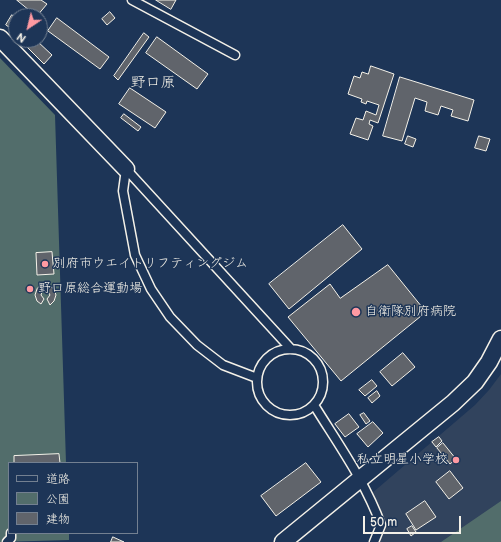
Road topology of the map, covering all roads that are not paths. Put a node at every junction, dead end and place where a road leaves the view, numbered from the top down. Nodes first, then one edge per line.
1 (132, 0) edge
2 (0, 38) edge
3 (235, 55) dead end
4 (126, 169) junction
5 (501, 339) edge
6 (291, 349) junction
7 (257, 378) junction
8 (314, 405) junction
9 (360, 478) junction
10 (283, 542) edge
11 (374, 542) edge

1 - 3 lane
2 - 4 street
4 - 6 lane
4 - 7 lane
5 - 9 street
6 - 7 lane
6 - 8 lane
7 - 8 lane
8 - 9 lane
9 - 10 street
9 - 11 lane

